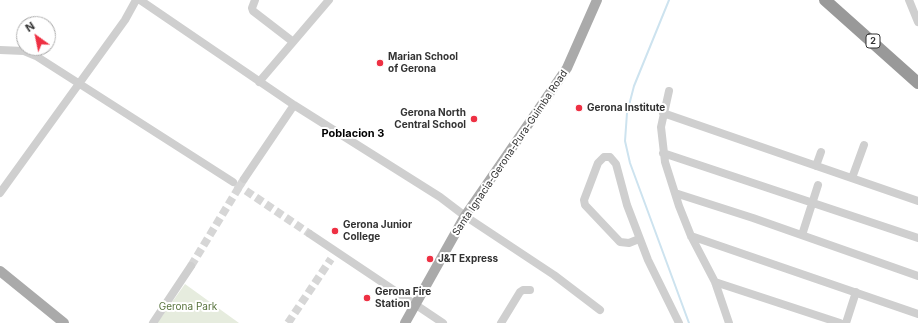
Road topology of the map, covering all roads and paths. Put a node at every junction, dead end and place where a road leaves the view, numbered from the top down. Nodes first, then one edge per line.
1 (136, 0) edge
2 (140, 0) edge
3 (255, 0) edge
4 (329, 0) edge
5 (597, 0) edge
6 (825, 0) edge
7 (908, 0) edge
8 (917, 20) edge
9 (292, 42) junction
10 (0, 50) edge
11 (259, 82) junction
12 (78, 83) junction
13 (918, 83) edge
14 (669, 91) dead end
15 (294, 105) junction
16 (663, 113) junction
17 (864, 145) dead end
18 (821, 152) dead end
19 (663, 153) junction
20 (816, 166) junction
21 (852, 178) junction
22 (244, 179) tunnel mouth
23 (233, 182) tunnel mouth
24 (818, 185) dead end
25 (0, 193) edge
26 (674, 193) junction
27 (918, 200) edge
28 (812, 202) junction
29 (465, 216) junction
30 (310, 234) tunnel mouth
31 (802, 235) junction
32 (691, 236) junction
33 (918, 238) edge
34 (639, 239) junction
35 (336, 252) junction
36 (332, 259) tunnel mouth
37 (191, 266) tunnel mouth
38 (0, 271) edge
39 (918, 276) edge
40 (715, 282) junction
41 (530, 290) dead end
42 (856, 292) junction
43 (415, 304) junction
44 (600, 310) dead end
45 (918, 314) edge
46 (64, 323) edge
47 (153, 323) edge
48 (405, 323) edge
49 (443, 323) edge
50 (501, 323) edge
51 (679, 323) edge
52 (730, 323) edge
53 (840, 323) edge
54 (846, 323) edge

1 - 12 street
2 - 11 street
3 - 9 street
4 - 9 street
5 - 29 main road, Santa Ignacia-Gerona-Pura-Guimba Road
6 - 13 highway, 2
7 - 8 street
9 - 11 street
10 - 12 street
11 - 15 street
12 - 23 street
12 - 25 street
14 - 16 street
15 - 22 street
15 - 29 street
16 - 19 street
16 - 20 street
17 - 21 street
18 - 20 street
19 - 26 street
19 - 28 street
20 - 21 street
21 - 27 street
24 - 28 street
26 - 31 street
26 - 32 street
28 - 31 street
28 - 33 street
29 - 43 main road, Santa Ignacia-Gerona-Pura-Guimba Road
29 - 44 street
30 - 35 street
31 - 39 street
32 - 40 street
32 - 42 street
34 - 34 street
34 - 51 street
35 - 36 street
35 - 43 street
37 - 47 street
38 - 46 main road
40 - 52 street
40 - 53 street
41 - 50 street
42 - 45 street
42 - 54 street
43 - 48 main road, Santa Ignacia-Gerona-Pura-Guimba Road
43 - 49 street

